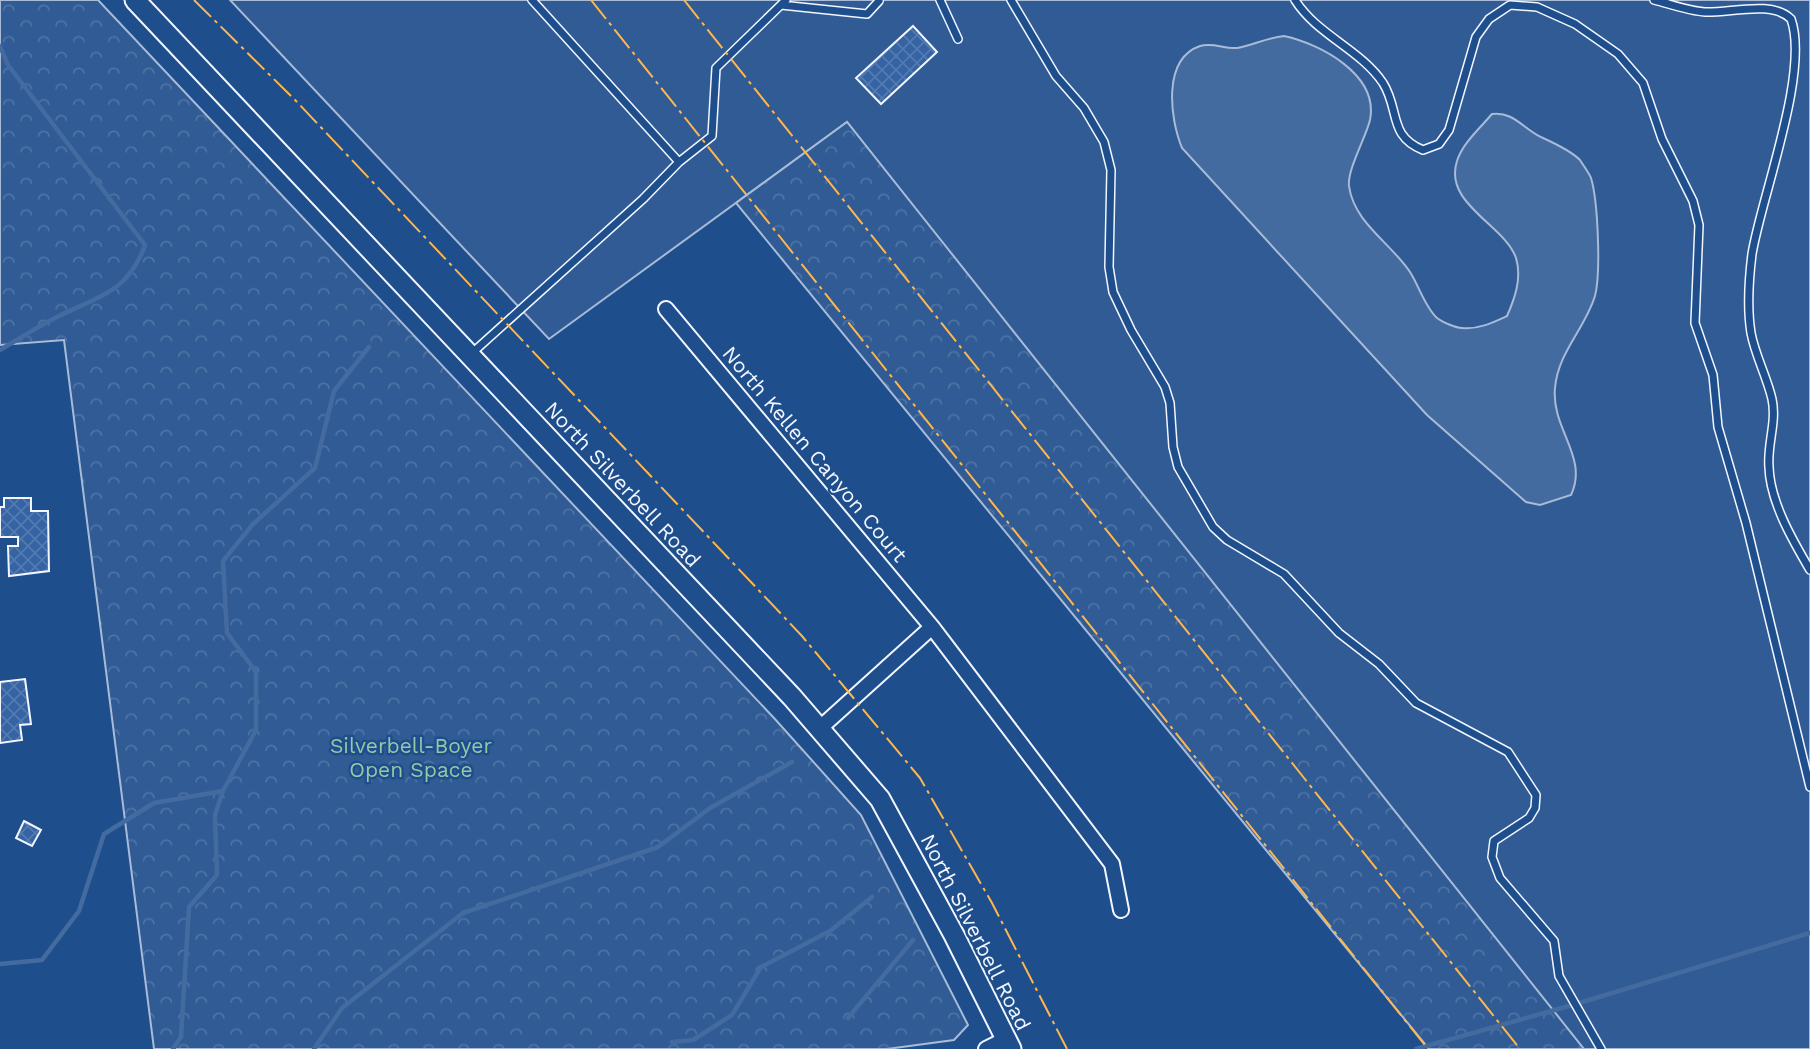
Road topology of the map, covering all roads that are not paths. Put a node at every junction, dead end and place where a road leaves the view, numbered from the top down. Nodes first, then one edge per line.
1 (135, 0) edge
2 (531, 0) edge
3 (940, 0) edge
4 (1012, 0) edge
5 (1295, 0) edge
6 (1654, 0) edge
7 (879, 1) edge
8 (784, 2) edge
9 (958, 39) dead end
10 (679, 162) junction
11 (666, 309) dead end
12 (470, 354) junction
13 (1810, 570) edge
14 (932, 627) junction
15 (819, 729) junction
16 (1810, 787) edge
17 (1121, 910) dead end
18 (1008, 1044) edge
19 (986, 1049) edge
20 (1601, 1049) edge

1 - 12 main road, North Silverbell Road
2 - 10 lane
3 - 9 lane
4 - 20 lane
5 - 16 lane
6 - 13 lane
7 - 8 lane
8 - 10 lane
10 - 12 lane
11 - 14 street, North Kellen Canyon Court
12 - 15 main road, North Silverbell Road
14 - 15 street
14 - 17 street, North Kellen Canyon Court
15 - 18 main road, North Silverbell Road
18 - 19 street

